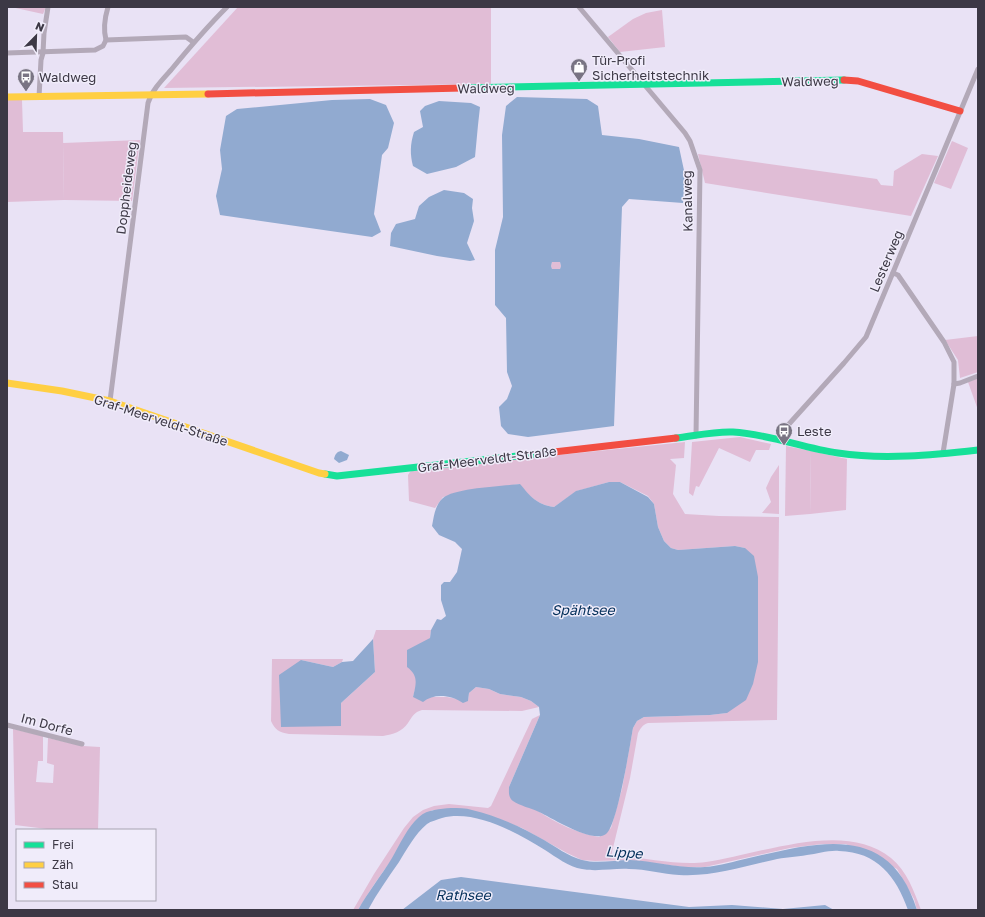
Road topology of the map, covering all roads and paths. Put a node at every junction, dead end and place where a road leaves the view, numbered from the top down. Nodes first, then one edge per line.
1 (48, 7) edge
2 (108, 7) edge
3 (227, 7) edge
4 (579, 7) edge
5 (106, 40) junction
6 (194, 42) junction
7 (7, 53) edge
8 (43, 53) junction
9 (978, 69) edge
10 (644, 84) junction
11 (151, 95) junction
12 (7, 97) edge
13 (39, 97) junction
14 (960, 111) junction
15 (893, 273) junction
16 (978, 376) edge
17 (7, 383) edge
18 (954, 384) junction
19 (110, 401) junction
20 (696, 436) junction
21 (778, 439) junction
22 (978, 450) edge
23 (943, 453) junction
24 (7, 725) edge
25 (82, 744) dead end

1 - 8 street
2 - 5 street
3 - 6 street, Doppheideweg
4 - 10 street, Kanalweg
5 - 6 street
5 - 8 street
6 - 11 street, Doppheideweg
7 - 8 street
8 - 13 street
9 - 14 street, Lesterweg
10 - 11 main road, Waldweg
10 - 14 main road, Waldweg
10 - 20 street, Kanalweg
11 - 13 main road, Waldweg
11 - 19 street, Doppheideweg
12 - 13 main road, Waldweg
14 - 15 street, Lesterweg
15 - 18 street
15 - 21 street, Lesterweg
16 - 18 street
17 - 19 main road, Graf-Meerveldt-Straße
18 - 23 street
19 - 20 main road, Graf-Meerveldt-Straße
20 - 21 main road, Graf-Meerveldt-Straße
21 - 23 main road, Graf-Meerveldt-Straße
22 - 23 main road, Graf-Meerveldt-Straße
24 - 25 street, Im Dorfe

